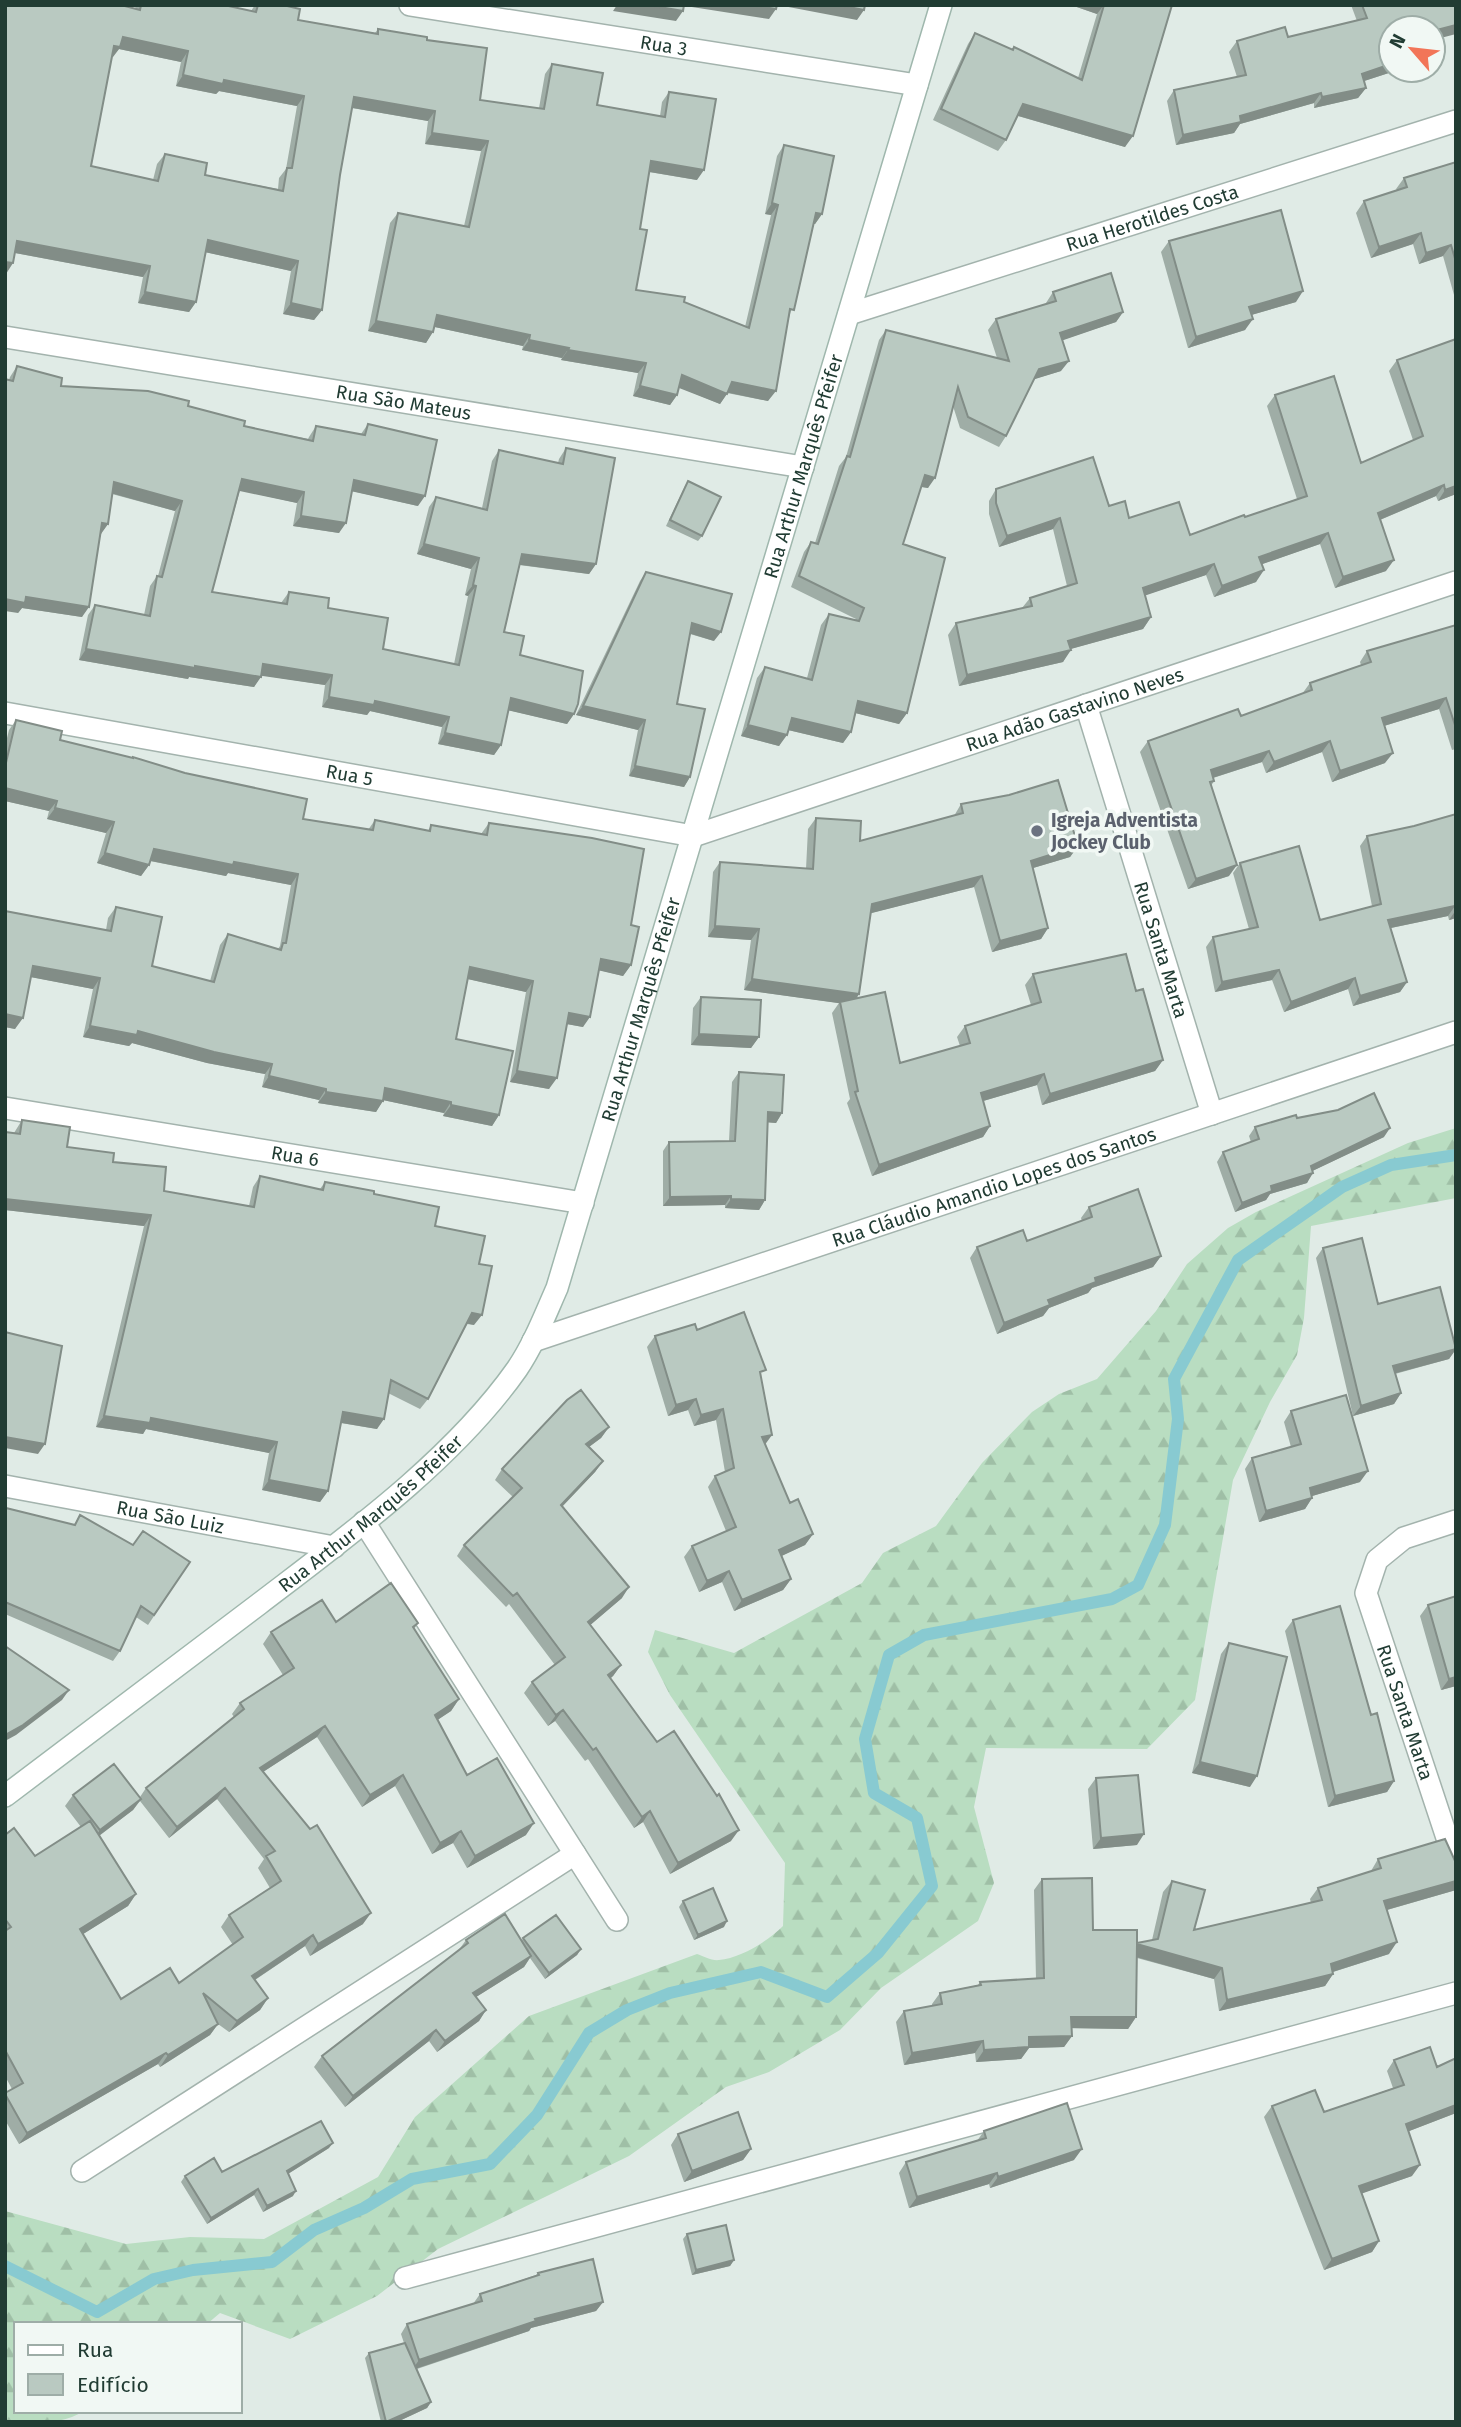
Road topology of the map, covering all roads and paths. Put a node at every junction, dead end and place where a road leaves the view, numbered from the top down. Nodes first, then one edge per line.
1 (410, 5) edge
2 (941, 5) edge
3 (917, 85) junction
4 (1456, 121) edge
5 (849, 314) junction
6 (5, 337) edge
7 (803, 467) junction
8 (1456, 582) edge
9 (1086, 705) junction
10 (5, 713) edge
11 (693, 836) junction
12 (1456, 1032) edge
13 (5, 1108) edge
14 (1212, 1114) junction
15 (583, 1203) junction
16 (533, 1341) junction
17 (5, 1486) edge
18 (1456, 1521) edge
19 (364, 1522) junction
20 (334, 1547) junction
21 (5, 1796) edge
22 (575, 1854) junction
23 (1456, 1865) edge
24 (617, 1920) dead end
25 (1456, 1993) edge
26 (82, 2171) dead end
27 (405, 2278) dead end

1 - 3 street, Rua 3
2 - 3 street, Rua Arthur Marquês Pfeifer
3 - 5 street, Rua Arthur Marquês Pfeifer
4 - 5 street, Rua Herotildes Costa
5 - 7 street, Rua Arthur Marquês Pfeifer
6 - 7 street, Rua São Mateus
7 - 11 street, Rua Arthur Marquês Pfeifer
8 - 9 street, Rua Adão Gastavino Neves
9 - 11 street, Rua Adão Gastavino Neves
9 - 14 street, Rua Santa Marta
10 - 11 street, Rua 5
11 - 15 street, Rua Arthur Marquês Pfeifer
12 - 14 street, Rua Cláudio Amandio Lopes dos Santos
13 - 15 street, Rua 6
14 - 16 street, Rua Cláudio Amandio Lopes dos Santos
15 - 16 street, Rua Arthur Marquês Pfeifer
16 - 19 street, Rua Arthur Marquês Pfeifer
17 - 20 street, Rua São Luiz
18 - 23 street, Rua Santa Marta
19 - 20 street, Rua Arthur Marquês Pfeifer
19 - 22 street
20 - 21 street, Rua Arthur Marquês Pfeifer
22 - 24 street
22 - 26 street
25 - 27 street

